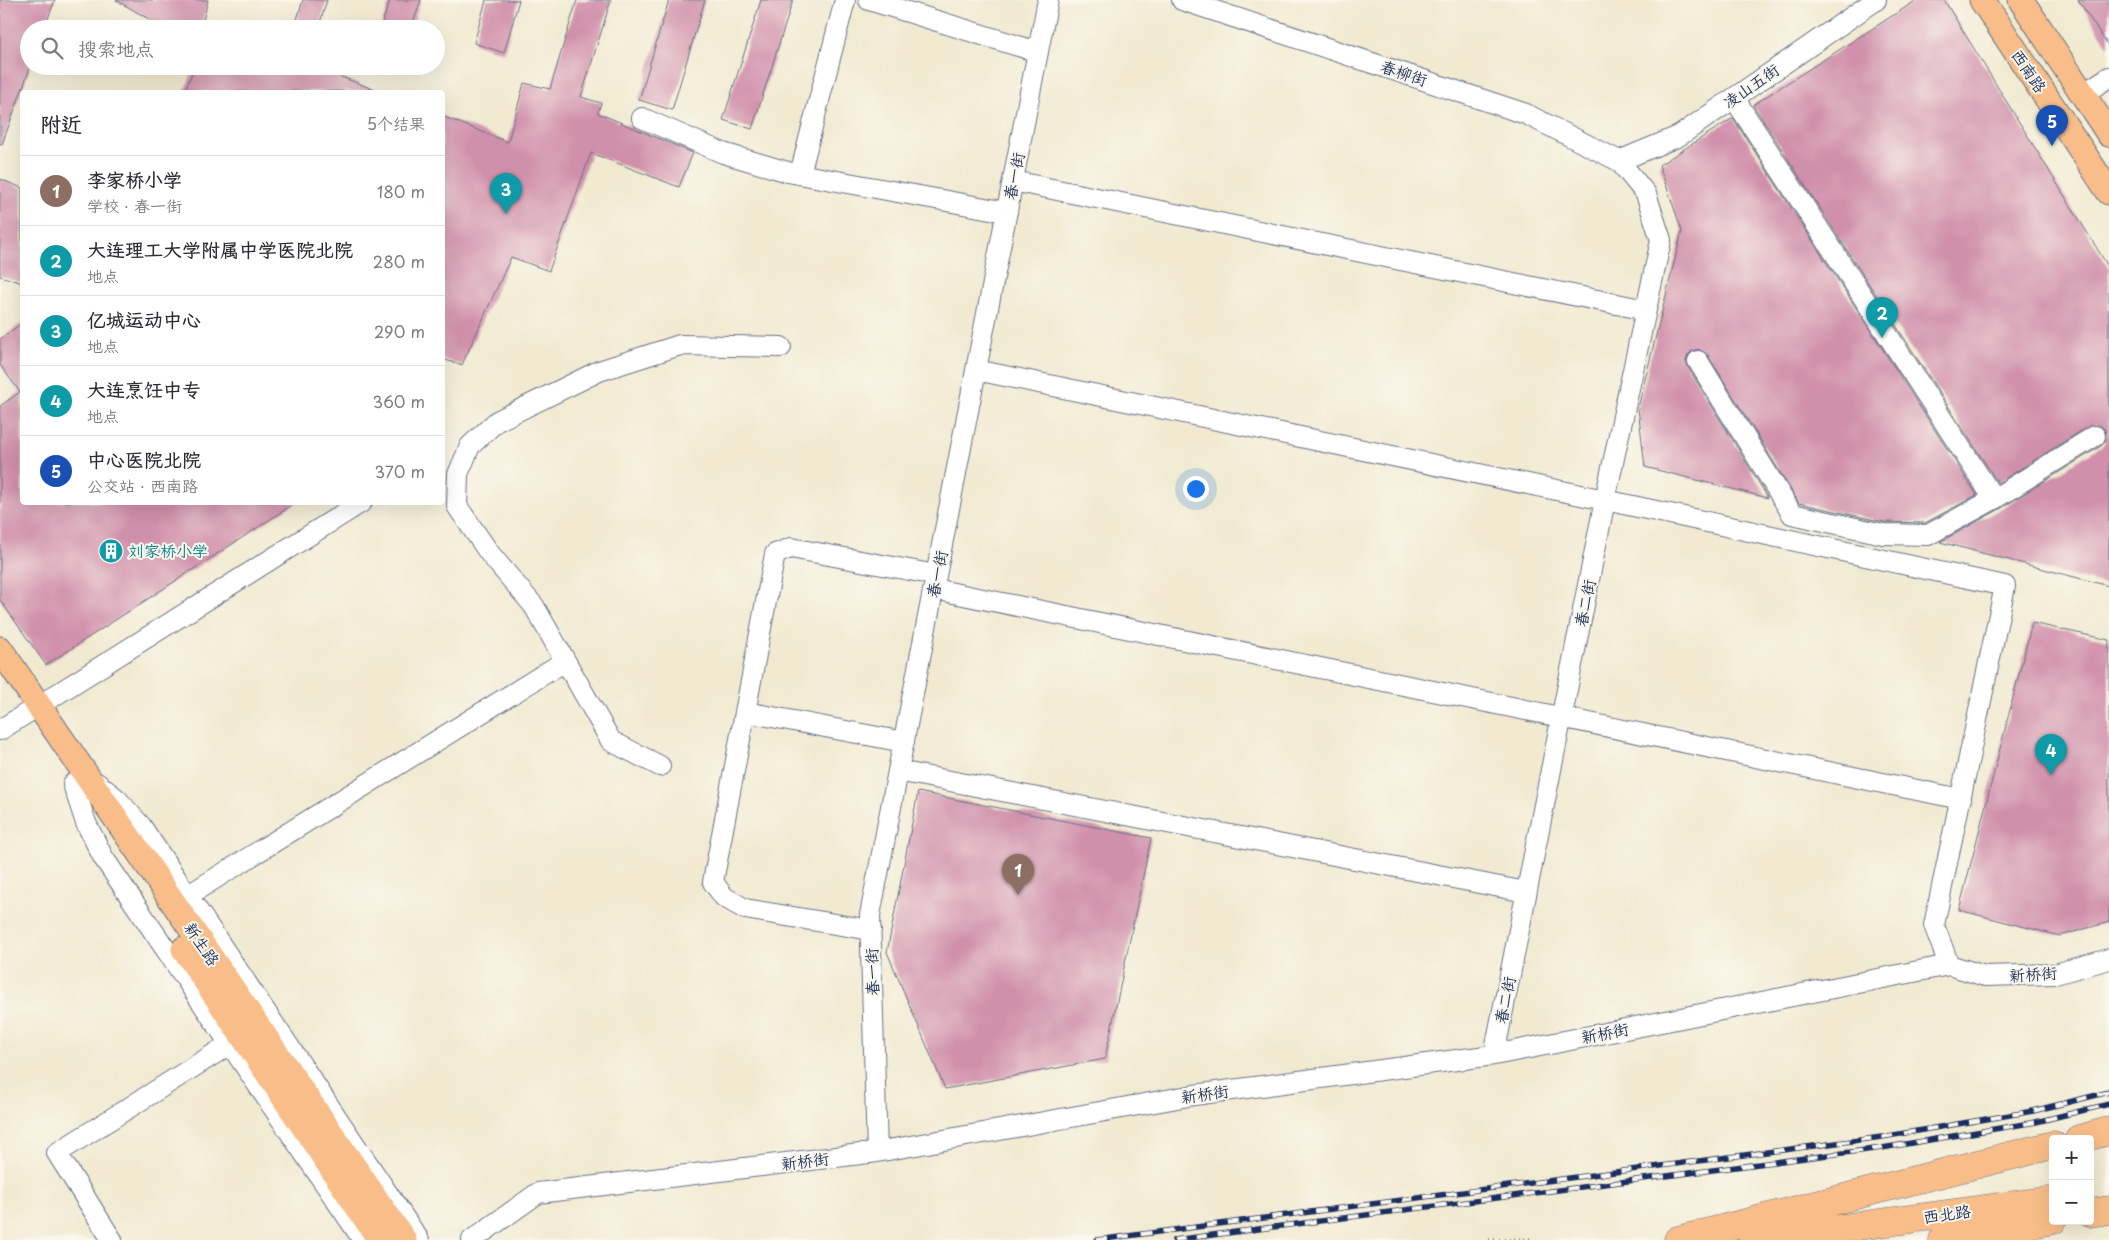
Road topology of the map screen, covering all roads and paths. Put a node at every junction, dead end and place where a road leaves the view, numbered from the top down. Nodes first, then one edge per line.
1 (845, 0) edge
2 (869, 0) edge
3 (1048, 0) edge
4 (1182, 0) edge
5 (1876, 0) edge
6 (1982, 0) edge
7 (2021, 0) edge
8 (1224, 6) edge
9 (1038, 52) junction
10 (2109, 77) edge
11 (2083, 94) junction
12 (1734, 98) junction
13 (642, 118) dead end
14 (2109, 134) edge
15 (1619, 161) junction
16 (800, 174) junction
17 (1013, 181) junction
18 (2109, 192) edge
19 (1007, 212) junction
20 (1646, 310) junction
21 (781, 348) dead end
22 (1698, 361) dead end
23 (976, 370) junction
24 (2095, 436) dead end
25 (1994, 499) junction
26 (1606, 500) junction
27 (357, 505) edge
28 (935, 582) junction
29 (0, 649) edge
30 (565, 661) junction
31 (0, 676) edge
32 (32, 710) junction
33 (746, 712) junction
34 (1562, 717) junction
35 (0, 730) edge
36 (904, 742) junction
37 (660, 766) dead end
38 (898, 771) junction
39 (80, 780) junction
40 (1961, 799) junction
41 (1526, 892) junction
42 (188, 896) junction
43 (871, 930) junction
44 (2109, 959) edge
45 (1949, 965) junction
46 (230, 1044) junction
47 (1494, 1055) junction
48 (280, 1076) junction
49 (2109, 1131) edge
50 (2094, 1135) edge
51 (2049, 1146) edge
52 (877, 1152) junction
53 (2109, 1192) edge
54 (2094, 1194) edge
55 (2049, 1201) edge
56 (2109, 1210) edge
57 (2094, 1212) edge
58 (2049, 1221) edge
59 (1530, 1239) edge
60 (112, 1240) edge
61 (363, 1240) edge
62 (380, 1240) edge
63 (404, 1240) edge
64 (419, 1240) edge
65 (472, 1240) edge
66 (1490, 1240) edge
67 (1678, 1240) edge
68 (1753, 1240) edge
69 (1943, 1240) edge

1 - 16 street
2 - 9 street
3 - 9 street, 春一街
4 - 8 street, 春柳街
5 - 12 street, 凌山五街
6 - 18 main road, 西南路
7 - 11 main road, 西南路
8 - 15 street, 春柳街
9 - 17 street, 春一街
10 - 11 street
11 - 14 main road, 西南路
12 - 15 street, 凌山五街
12 - 25 street
13 - 16 street
15 - 20 street, 春二街
16 - 19 street
17 - 19 street, 春一街
17 - 20 street
19 - 23 street, 春一街
20 - 26 street, 春二街
21 - 30 street
22 - 25 street
23 - 26 street
23 - 28 street, 春一街
24 - 25 street
26 - 34 street, 春二街
26 - 40 street
27 - 32 street
28 - 33 street
28 - 34 street
28 - 36 street, 春一街
29 - 32 main road, 新生路
30 - 37 street
30 - 42 street
31 - 32 main road, 新生路
32 - 35 street
32 - 39 main road, 新生路
33 - 36 street
33 - 43 street
34 - 40 street
34 - 41 street, 春二街
36 - 38 street, 春一街
38 - 41 street
38 - 43 street, 春一街
39 - 42 street
39 - 46 street
39 - 48 main road, 新生路
40 - 45 street
41 - 47 street, 春二街
42 - 64 street
43 - 52 street, 春一街
44 - 45 street, 新桥街
45 - 47 street, 新桥街
46 - 60 street
46 - 61 street
47 - 52 street, 新桥街
48 - 62 main road, 新生路
48 - 63 main road, 新生路
49 - 50 highway
51 - 67 highway
52 - 65 street, 新桥街
53 - 54 highway
55 - 68 highway, 西北路
56 - 57 highway
58 - 69 highway, 西北路
59 - 66 path

